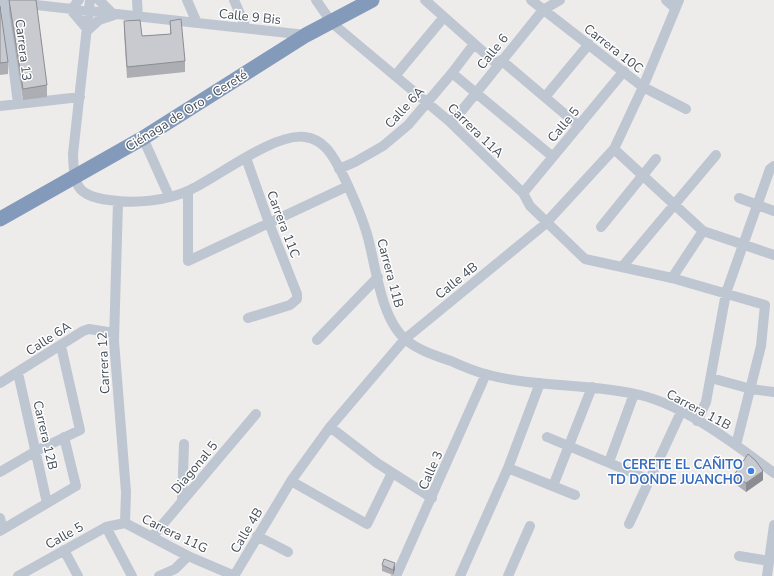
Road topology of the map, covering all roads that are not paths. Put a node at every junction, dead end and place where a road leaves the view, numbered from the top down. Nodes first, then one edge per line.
1 (79, 0) edge
2 (90, 0) edge
3 (99, 0) edge
4 (137, 0) edge
5 (188, 0) edge
6 (234, 0) edge
7 (316, 0) edge
8 (372, 0) edge
9 (531, 0) edge
10 (560, 0) edge
11 (666, 0) edge
12 (3, 1) edge
13 (432, 2) edge
14 (677, 4) edge
15 (70, 10) junction
16 (543, 10) junction
17 (89, 12) junction
18 (114, 15) junction
19 (444, 17) junction
20 (138, 18) junction
21 (332, 22) junction
22 (197, 23) junction
23 (246, 28) junction
24 (88, 30) junction
25 (306, 35) junction
26 (474, 44) junction
27 (589, 44) junction
28 (499, 62) junction
29 (624, 71) junction
30 (452, 73) junction
31 (395, 76) junction
32 (643, 87) junction
33 (475, 92) junction
34 (545, 96) junction
35 (80, 97) junction
36 (426, 102) junction
37 (18, 104) junction
38 (0, 106) edge
39 (686, 110) dead end
40 (449, 121) junction
41 (579, 126) junction
42 (143, 138) junction
43 (614, 149) junction
44 (716, 156) dead end
45 (553, 157) junction
46 (246, 158) junction
47 (656, 159) dead end
48 (774, 166) edge
49 (339, 169) junction
50 (75, 176) junction
51 (643, 176) junction
52 (348, 186) junction
53 (188, 191) junction
54 (523, 193) junction
55 (169, 196) junction
56 (739, 198) dead end
57 (118, 202) junction
58 (674, 204) junction
59 (758, 204) junction
60 (774, 211) edge
61 (0, 219) edge
62 (546, 222) junction
63 (269, 223) junction
64 (601, 227) dead end
65 (703, 231) junction
66 (743, 244) junction
67 (774, 255) edge
68 (622, 266) junction
69 (378, 277) junction
70 (672, 278) junction
71 (726, 293) junction
72 (248, 318) dead end
73 (114, 333) junction
74 (405, 339) junction
75 (317, 340) dead end
76 (61, 346) junction
77 (18, 373) junction
78 (486, 374) junction
79 (710, 378) junction
80 (0, 383) edge
81 (540, 383) junction
82 (592, 387) junction
83 (751, 389) junction
84 (774, 392) edge
85 (634, 394) junction
86 (681, 412) junction
87 (256, 414) dead end
88 (697, 421) junction
89 (330, 427) junction
90 (64, 437) junction
91 (548, 437) dead end
92 (184, 444) dead end
93 (736, 445) junction
94 (568, 446) junction
95 (36, 451) junction
96 (609, 462) junction
97 (508, 468) junction
98 (0, 472) edge
99 (392, 473) junction
100 (774, 473) edge
101 (650, 480) junction
102 (291, 481) junction
103 (553, 486) junction
104 (575, 495) dead end
105 (432, 498) junction
106 (182, 501) junction
107 (48, 503) junction
108 (0, 518) edge
109 (125, 523) junction
110 (629, 524) dead end
111 (774, 525) edge
112 (530, 526) dead end
113 (106, 527) junction
114 (1, 530) edge
115 (257, 536) junction
116 (152, 537) junction
117 (64, 550) junction
118 (288, 552) dead end
119 (188, 556) junction
120 (739, 556) dead end
121 (769, 561) junction
122 (178, 572) edge
123 (24, 574) edge
124 (228, 575) edge
125 (78, 576) edge
126 (132, 576) edge
127 (159, 576) edge
128 (396, 576) edge
129 (460, 576) edge
130 (508, 576) edge
131 (767, 576) edge

1 - 15 street
2 - 17 street
3 - 18 street
4 - 20 street
5 - 22 street
6 - 23 street
7 - 21 street, Carrera 11A
8 - 21 highway, Ciénaga de Oro - Cereté
9 - 16 street, Carrera 10C
10 - 16 street, Calle 6
11 - 14 street
12 - 15 street, Calle 9 Bis
12 - 37 street, Carrera 13
13 - 19 street
14 - 32 street, Calle 4B
15 - 17 street, Calle 9 Bis
15 - 24 street
16 - 27 street, Carrera 10C
16 - 28 street, Calle 6
17 - 18 street, Calle 9 Bis
17 - 24 street
18 - 20 street, Calle 9 Bis
18 - 24 street
19 - 26 street
19 - 31 street
20 - 22 street, Calle 9 Bis
21 - 25 highway, Ciénaga de Oro - Cereté
21 - 31 street, Carrera 11A
22 - 23 street, Calle 9 Bis
23 - 25 street, Calle 9 Bis
24 - 35 street
25 - 42 highway, Ciénaga de Oro - Cereté
26 - 28 street
26 - 30 street, Calle 6A
27 - 29 street, Carrera 10C
27 - 34 street
28 - 33 street, Calle 6
28 - 34 street
29 - 32 street, Carrera 10C
29 - 41 street, Calle 5
30 - 33 street
30 - 36 street, Calle 6A
31 - 36 street, Carrera 11A
32 - 39 street, Carrera 10C
32 - 43 street, Calle 4B
33 - 40 street, Calle 6
33 - 45 street
34 - 41 street
35 - 37 street
35 - 50 street
36 - 40 street, Carrera 11A
36 - 49 street, Calle 6A
37 - 38 street
40 - 54 street, Carrera 11A
41 - 45 street, Calle 5
42 - 50 highway, Ciénaga de Oro - Cereté
42 - 55 street
43 - 51 street
43 - 62 street, Calle 4B
44 - 58 street
45 - 54 street, Calle 5
46 - 49 street, Carrera 11B
46 - 53 street, Carrera 11B
46 - 63 street, Carrera 11C
47 - 51 street
48 - 59 street
49 - 52 street, Carrera 11B
50 - 57 street, Carrera 11B
50 - 61 highway, Ciénaga de Oro - Cereté
51 - 58 street
51 - 64 street
52 - 63 street
52 - 69 street, Carrera 11B
53 - 55 street, Carrera 11B
53 - 63 street
54 - 62 street, Carrera 11A
55 - 57 street, Carrera 11B
56 - 59 street
57 - 73 street, Carrera 12
58 - 65 street
58 - 68 street
59 - 60 street
59 - 66 street
62 - 68 street, Carrera 11A
62 - 74 street, Calle 4B
63 - 72 street, Carrera 11C
65 - 66 street
65 - 70 street
66 - 67 street
66 - 71 street
68 - 70 street, Carrera 11A
69 - 74 street, Carrera 11B
69 - 75 street
70 - 71 street, Carrera 11A
71 - 79 street
71 - 83 street, Carrera 11A
73 - 76 street, Calle 6A
73 - 109 street, Carrera 12
74 - 78 street, Carrera 11B
74 - 89 street, Calle 4B
76 - 77 street, Calle 6A
76 - 90 street
77 - 80 street, Calle 6A
77 - 95 street, Carrera 12B
78 - 81 street, Carrera 11B
78 - 105 street, Calle 3
79 - 83 street
79 - 88 street
81 - 82 street, Carrera 11B
81 - 97 street
82 - 85 street, Carrera 11B
82 - 94 street
83 - 84 street
83 - 93 street
85 - 86 street, Carrera 11B
85 - 96 street
86 - 88 street, Carrera 11B
86 - 101 street
87 - 106 street, Diagonal 5
88 - 93 street, Carrera 11B
89 - 99 street
89 - 102 street, Calle 4B
90 - 95 street
90 - 107 street
91 - 94 street
92 - 106 street
93 - 100 street, Carrera 11B
94 - 96 street
94 - 103 street
95 - 98 street
95 - 107 street, Carrera 12B
96 - 101 street
97 - 103 street
97 - 129 street
99 - 102 street
99 - 105 street
101 - 110 street
102 - 115 street, Calle 4B
103 - 104 street
105 - 128 street, Calle 3
106 - 116 street, Diagonal 5
107 - 114 street
108 - 114 street
109 - 113 street, Calle 5
109 - 116 street, Carrera 11G
111 - 121 street
112 - 130 street
113 - 117 street, Calle 5
113 - 126 street
115 - 118 street
115 - 124 street, Calle 4B
116 - 119 street, Carrera 11G
117 - 123 street, Calle 5
117 - 125 street
119 - 122 street
119 - 124 street, Carrera 11G
120 - 121 street
121 - 131 street
122 - 127 street

